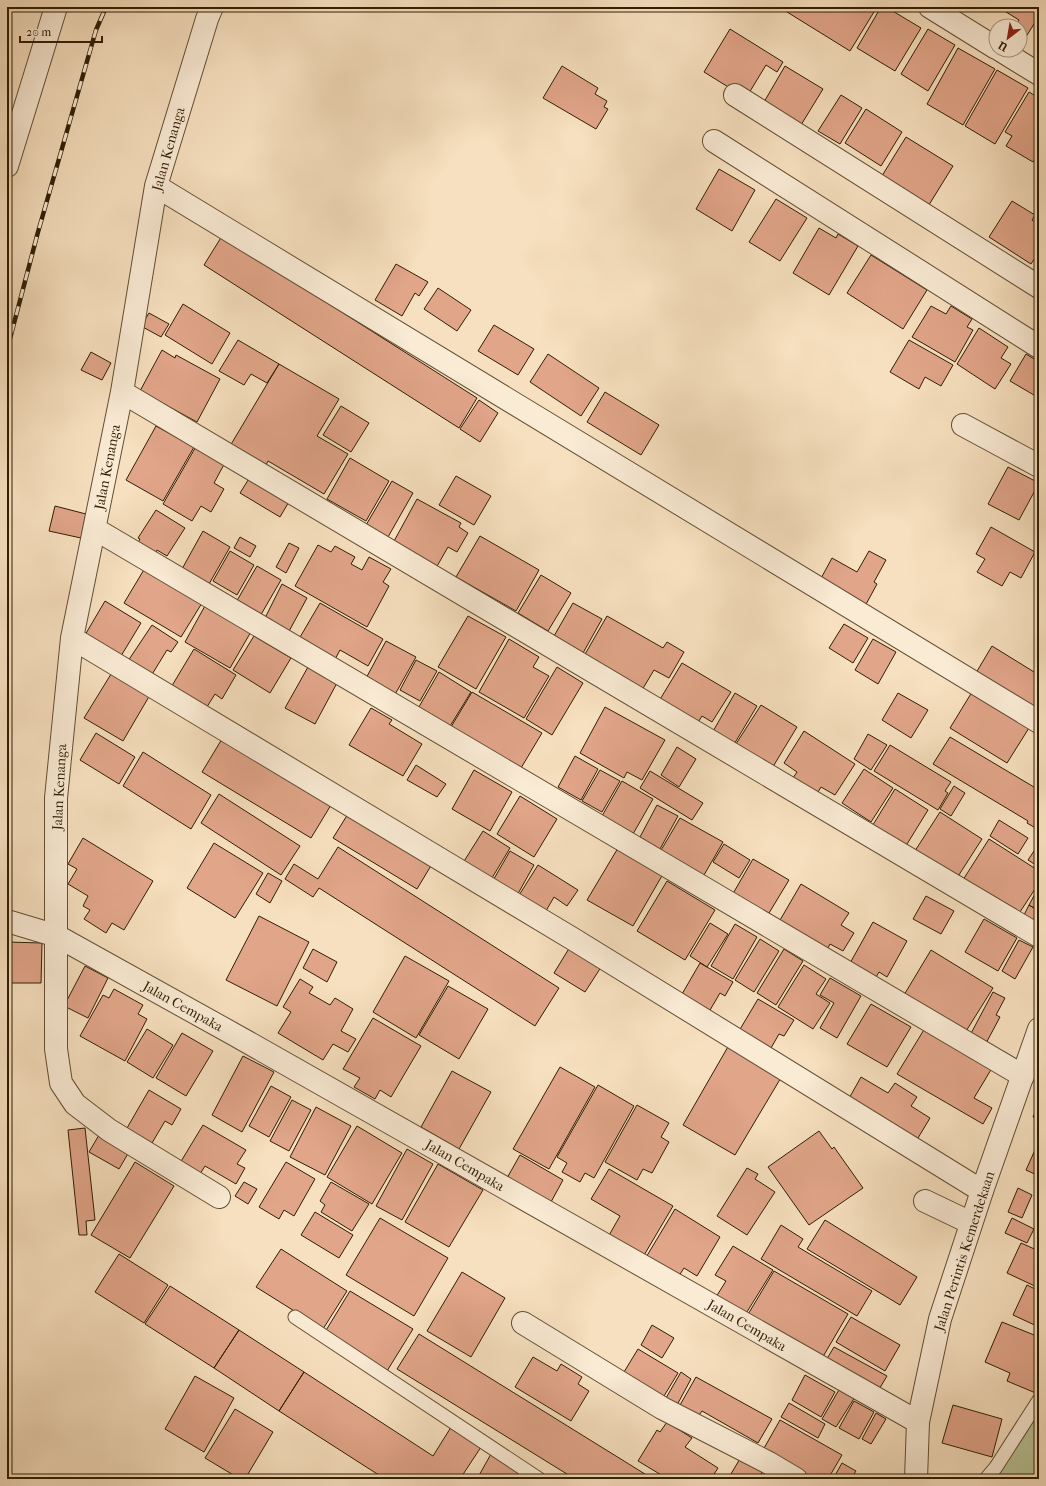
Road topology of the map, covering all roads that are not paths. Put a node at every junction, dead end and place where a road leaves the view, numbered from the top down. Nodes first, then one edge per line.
1 (56, 7) edge
2 (212, 7) edge
3 (930, 7) edge
4 (988, 43) edge
5 (1013, 58) edge
6 (1039, 74) edge
7 (735, 95) dead end
8 (714, 140) dead end
9 (7, 166) edge
10 (156, 186) junction
11 (1039, 287) edge
12 (1039, 347) edge
13 (122, 392) junction
14 (963, 425) dead end
15 (1039, 466) edge
16 (95, 529) junction
17 (72, 638) junction
18 (1039, 722) edge
19 (7, 921) edge
20 (57, 936) junction
21 (1039, 936) edge
22 (1039, 1029) edge
23 (1023, 1076) junction
24 (982, 1191) junction
25 (218, 1197) dead end
26 (925, 1201) dead end
27 (971, 1223) junction
28 (295, 1317) dead end
29 (524, 1323) dead end
30 (1039, 1400) edge
31 (918, 1422) junction
32 (539, 1479) edge
33 (796, 1479) edge
34 (916, 1479) edge
35 (986, 1479) edge

1 - 9 street
2 - 10 street, Jalan Kenanga
3 - 4 street
5 - 6 street
7 - 11 street
8 - 12 street
10 - 13 street, Jalan Kenanga
10 - 18 street
13 - 16 street, Jalan Kenanga
13 - 21 street
14 - 15 street
16 - 17 street, Jalan Kenanga
16 - 23 street
17 - 20 street, Jalan Kenanga
17 - 24 street
19 - 20 street, Jalan Cempaka
20 - 25 street, Jalan Kenanga
20 - 31 street, Jalan Cempaka
22 - 23 street, Jalan Perintis Kemerdekaan
23 - 24 street, Jalan Perintis Kemerdekaan
24 - 27 street, Jalan Perintis Kemerdekaan
26 - 27 street
27 - 31 street, Jalan Perintis Kemerdekaan
28 - 32 lane
29 - 33 street
30 - 35 lane
31 - 34 street, Jalan Perintis Kemerdekaan

